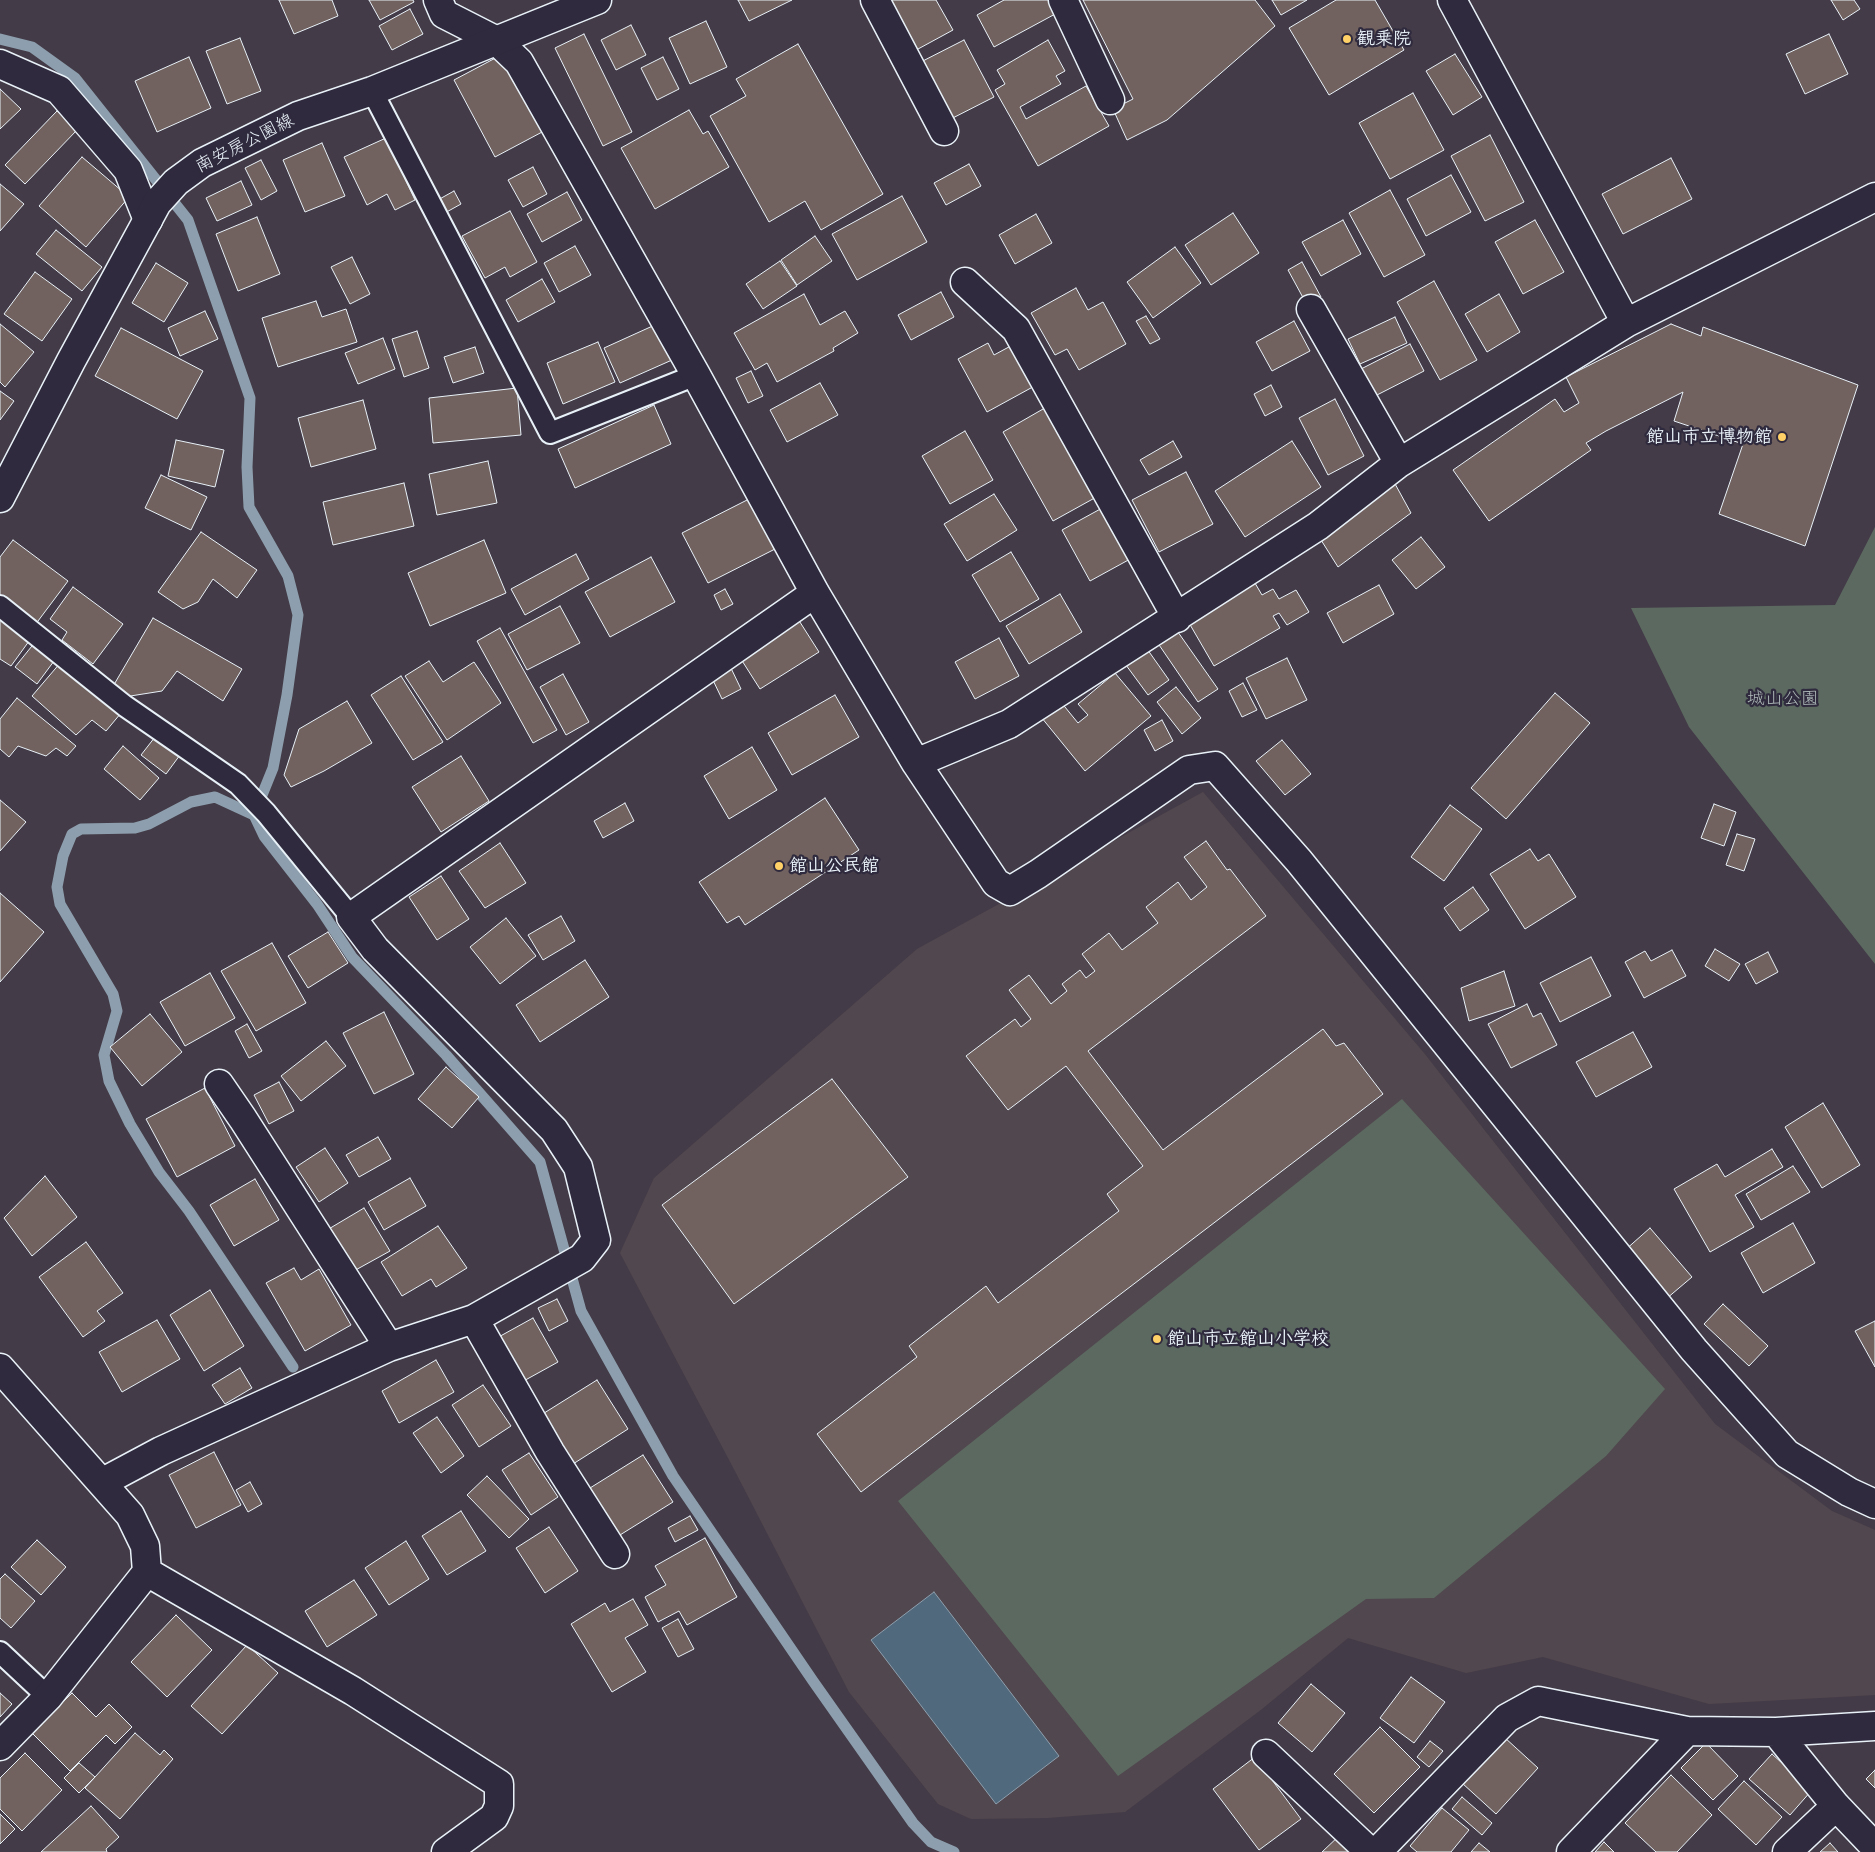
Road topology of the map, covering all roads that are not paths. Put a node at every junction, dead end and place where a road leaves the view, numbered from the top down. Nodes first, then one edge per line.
1 (438, 0) edge
2 (597, 0) edge
3 (875, 0) edge
4 (1063, 0) edge
5 (1452, 0) edge
6 (497, 41) junction
7 (0, 64) edge
8 (372, 90) junction
9 (1110, 100) dead end
10 (944, 131) dead end
11 (1875, 197) edge
12 (153, 211) junction
13 (965, 282) dead end
14 (1311, 309) dead end
15 (1626, 323) junction
16 (696, 375) junction
17 (1400, 463) junction
18 (0, 498) edge
19 (815, 593) junction
20 (0, 606) edge
21 (1177, 618) junction
22 (916, 763) junction
23 (351, 917) junction
24 (219, 1084) dead end
25 (474, 1319) junction
26 (389, 1347) junction
27 (0, 1368) edge
28 (103, 1482) junction
29 (1875, 1504) edge
30 (615, 1554) dead end
31 (147, 1572) junction
32 (0, 1652) edge
33 (48, 1697) junction
34 (1875, 1726) edge
35 (1687, 1731) junction
36 (1776, 1732) junction
37 (0, 1746) edge
38 (1266, 1754) dead end
39 (1836, 1806) junction
40 (1875, 1847) edge
41 (446, 1852) edge
42 (1370, 1852) edge
43 (1377, 1852) edge
44 (1571, 1852) edge
45 (1787, 1852) edge

1 - 6 street
2 - 6 street, 南安房公園線
3 - 10 street
4 - 9 street
5 - 15 street
6 - 8 street, 南安房公園線
6 - 16 street
7 - 12 street
8 - 12 street, 南安房公園線
8 - 16 lane
11 - 15 street
12 - 18 street, 南安房公園線
13 - 21 street
14 - 17 street
15 - 17 street
16 - 19 street
17 - 21 street
19 - 22 street
19 - 23 street
20 - 23 lane
21 - 22 street
22 - 29 street
23 - 25 street
24 - 26 street
25 - 26 street
25 - 30 street
26 - 28 street
27 - 28 street
28 - 31 street
31 - 33 street
31 - 41 street
32 - 33 lane
33 - 37 street
34 - 36 street
35 - 36 street
35 - 43 street
35 - 44 street
36 - 39 street
38 - 42 street
39 - 40 street
39 - 45 street

